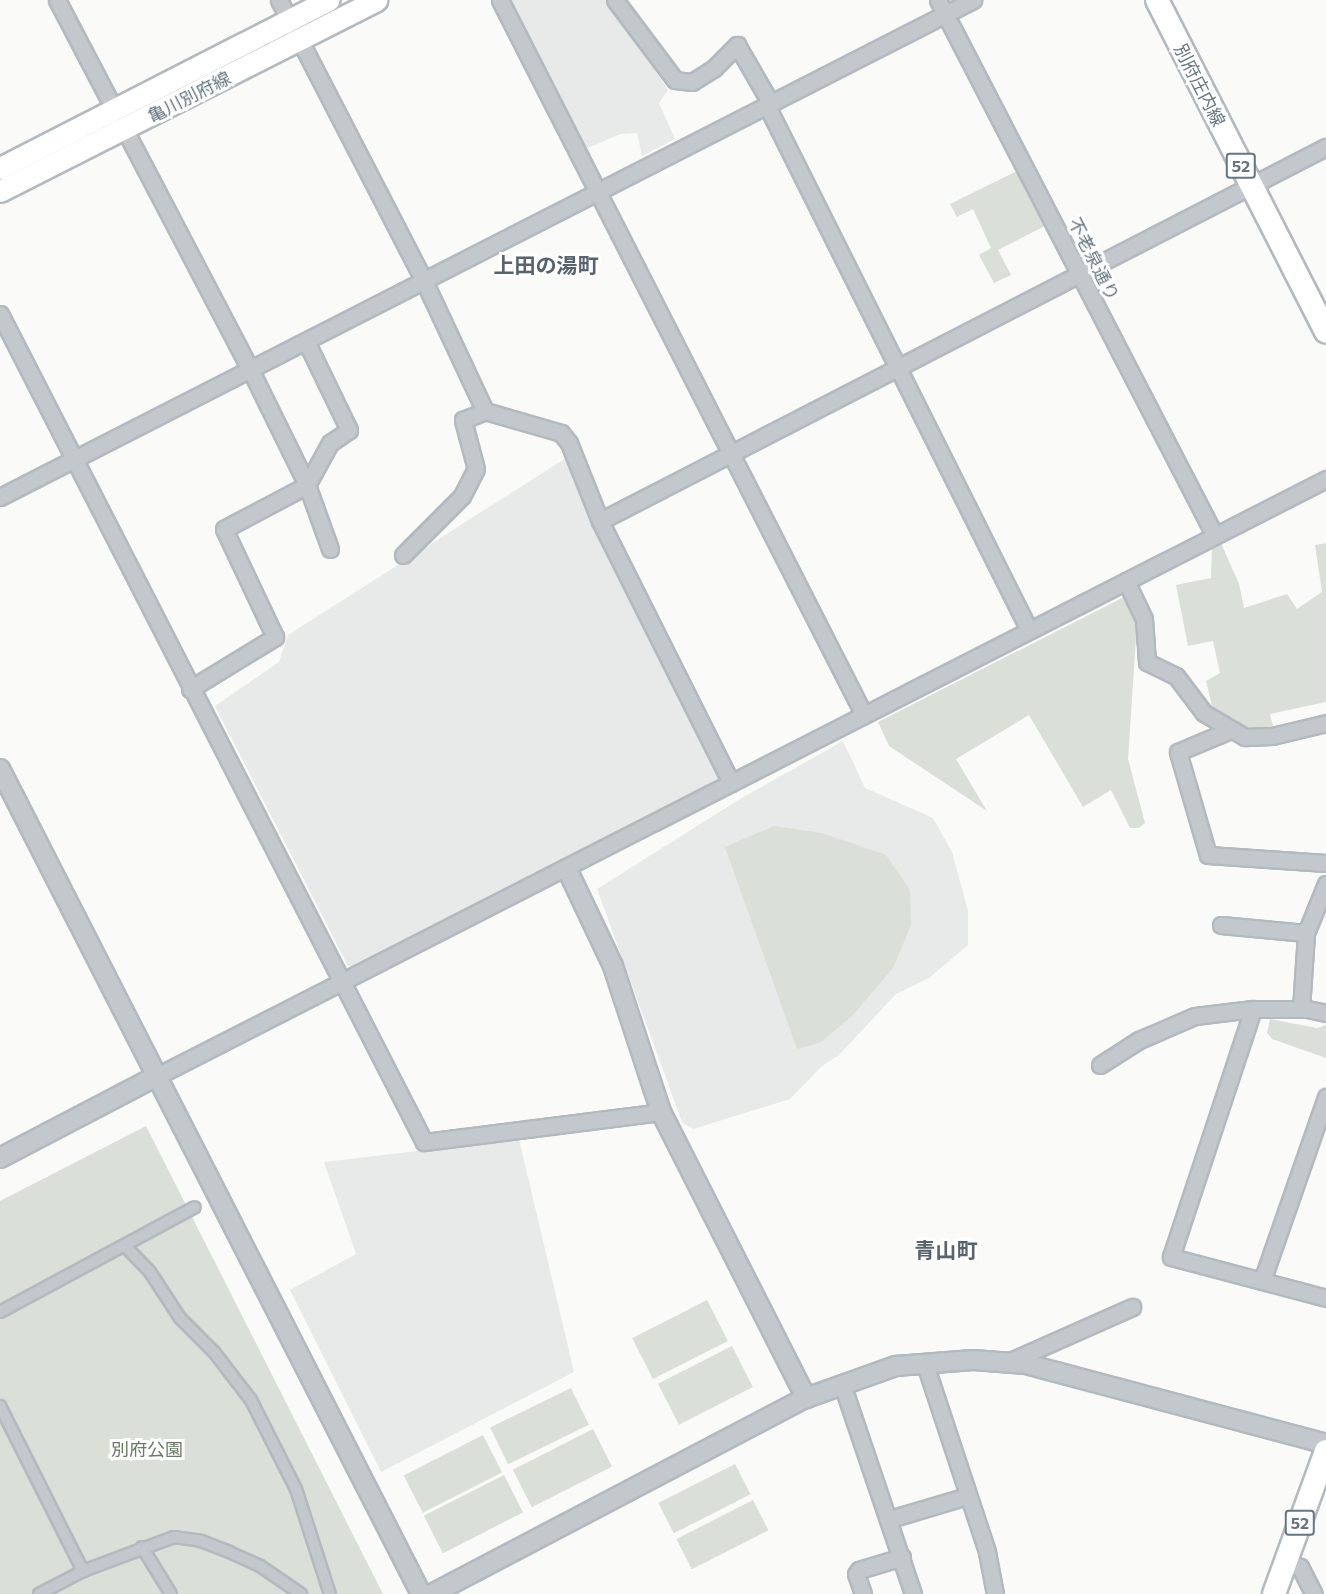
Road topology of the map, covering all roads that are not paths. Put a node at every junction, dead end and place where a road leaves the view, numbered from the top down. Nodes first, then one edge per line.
1 (57, 0) edge
2 (279, 0) edge
3 (328, 0) edge
4 (376, 0) edge
5 (500, 0) edge
6 (615, 0) edge
7 (973, 0) edge
8 (1156, 0) edge
9 (941, 7) edge
10 (289, 20) junction
11 (299, 40) junction
12 (769, 105) junction
13 (115, 110) junction
14 (126, 129) junction
15 (1326, 147) edge
16 (0, 168) edge
17 (1251, 185) junction
18 (0, 191) edge
19 (599, 194) junction
20 (1079, 273) junction
21 (424, 282) junction
22 (0, 314) edge
23 (1326, 331) edge
24 (307, 343) junction
25 (898, 367) junction
26 (251, 371) junction
27 (485, 411) junction
28 (730, 454) junction
29 (75, 458) junction
30 (1326, 479) edge
31 (307, 485) junction
32 (0, 497) edge
33 (600, 521) junction
34 (1215, 536) junction
35 (330, 549) dead end
36 (404, 555) dead end
37 (1126, 581) junction
38 (1029, 630) junction
39 (190, 689) junction
40 (864, 715) junction
41 (1326, 723) edge
42 (1228, 730) junction
43 (0, 769) edge
44 (731, 783) junction
45 (1326, 863) edge
46 (567, 869) junction
47 (1326, 884) edge
48 (1221, 925) dead end
49 (1306, 933) junction
50 (344, 982) junction
51 (1253, 1009) junction
52 (1301, 1009) junction
53 (1326, 1013) edge
54 (1100, 1065) dead end
55 (157, 1076) junction
56 (1326, 1097) edge
57 (661, 1112) junction
58 (0, 1158) edge
59 (195, 1207) dead end
60 (125, 1246) junction
61 (1262, 1281) junction
62 (1326, 1298) edge
63 (1132, 1307) dead end
64 (0, 1312) edge
65 (1008, 1362) junction
66 (925, 1364) junction
67 (842, 1384) junction
68 (806, 1398) junction
69 (0, 1406) edge
70 (1326, 1443) edge
71 (1326, 1452) edge
72 (967, 1496) junction
73 (890, 1520) junction
74 (142, 1547) junction
75 (902, 1557) junction
76 (1286, 1562) junction
77 (83, 1571) junction
78 (39, 1594) edge
79 (171, 1594) edge
80 (302, 1594) edge
81 (330, 1594) edge
82 (421, 1594) edge
83 (432, 1594) edge
84 (863, 1594) edge
85 (913, 1594) edge
86 (995, 1594) edge
87 (1274, 1594) edge
88 (1314, 1594) edge

1 - 13 street
2 - 10 street
3 - 10 main road, 亀川別府線
4 - 11 main road, 亀川別府線
5 - 19 street
6 - 12 street
7 - 9 street
8 - 17 main road, 別府庄内線 / 52
9 - 12 street
9 - 20 street, 不老泉通り
10 - 11 street
10 - 13 main road, 亀川別府線
11 - 14 main road, 亀川別府線
11 - 21 street
12 - 19 street
12 - 25 street
13 - 14 street
13 - 16 main road, 亀川別府線
14 - 18 main road, 亀川別府線
14 - 26 street
15 - 17 street
17 - 20 street
17 - 23 main road, 別府庄内線 / 52
19 - 21 street
19 - 28 street
20 - 25 street
20 - 34 street, 不老泉通り
21 - 24 street
21 - 27 street
22 - 29 street
24 - 26 street
24 - 31 street
25 - 28 street
25 - 38 street
26 - 29 street
26 - 31 street
27 - 33 street
27 - 36 street
28 - 33 street
28 - 40 street
29 - 32 street
29 - 39 street
30 - 34 street
31 - 35 street
31 - 39 street
33 - 44 street
34 - 37 street
37 - 38 street
37 - 42 street
38 - 40 street
39 - 50 street
40 - 44 street
41 - 42 street
42 - 45 street
43 - 55 street
44 - 46 street
46 - 50 street
46 - 57 street
47 - 49 street
48 - 49 street
49 - 52 street
50 - 55 street
50 - 57 street
51 - 52 street
51 - 54 street
51 - 61 street
52 - 53 street
55 - 58 street
55 - 82 street
56 - 61 street
57 - 68 street
59 - 60 street
60 - 64 street
60 - 81 street
61 - 62 street
63 - 65 street
65 - 66 street
65 - 70 street
66 - 67 street
66 - 72 street
67 - 68 street
67 - 73 street
68 - 83 street
69 - 77 street
71 - 76 main road, 52
72 - 73 street
72 - 86 street
73 - 75 street
74 - 77 street
74 - 79 street
74 - 80 street
75 - 84 street
75 - 85 street
76 - 87 main road, 52
76 - 88 street
77 - 78 street

